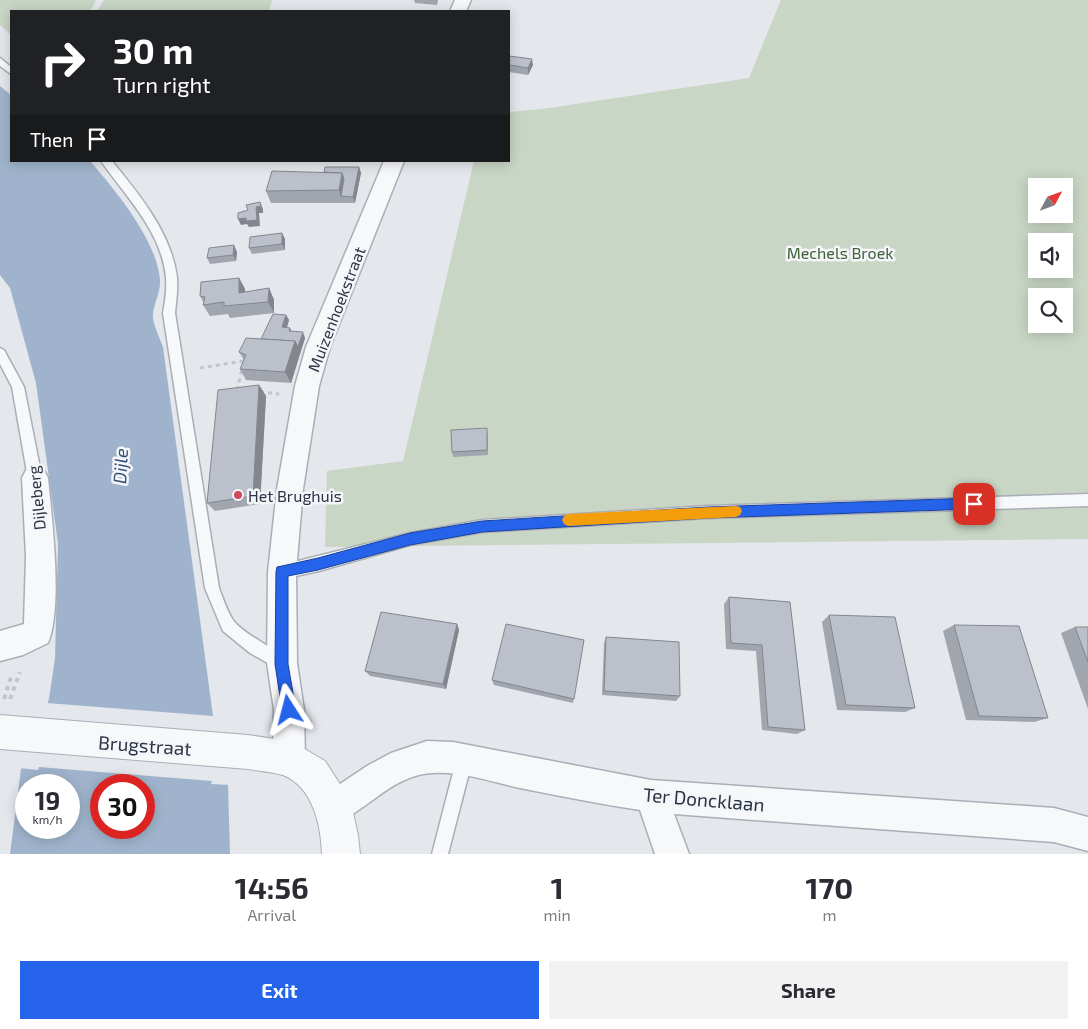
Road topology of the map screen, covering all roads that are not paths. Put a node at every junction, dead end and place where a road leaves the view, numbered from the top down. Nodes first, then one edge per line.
1 (0, 61) edge
2 (10, 70) edge
3 (107, 162) edge
4 (394, 162) edge
5 (0, 353) edge
6 (35, 478) joint
7 (1088, 500) edge
8 (282, 572) junction
9 (15, 651) edge
10 (282, 664) junction
11 (4, 732) edge
12 (289, 759) junction
13 (464, 761) junction
14 (651, 796) junction
15 (334, 808) junction
16 (1088, 834) edge
17 (341, 854) edge
18 (440, 854) edge
19 (672, 854) edge

1 - 2 lane
3 - 10 lane
4 - 8 street, Muizenhoekstraat
5 - 6 lane, Dijleberg
6 - 9 street, Dijleberg
7 - 8 lane
8 - 10 street, Muizenhoekstraat
10 - 12 street, Muizenhoekstraat
11 - 12 street, Brugstraat
12 - 15 street
13 - 14 street, Ter Doncklaan
13 - 15 street, Ter Doncklaan
13 - 18 lane
14 - 16 street, Ter Doncklaan
14 - 19 street
15 - 17 street

